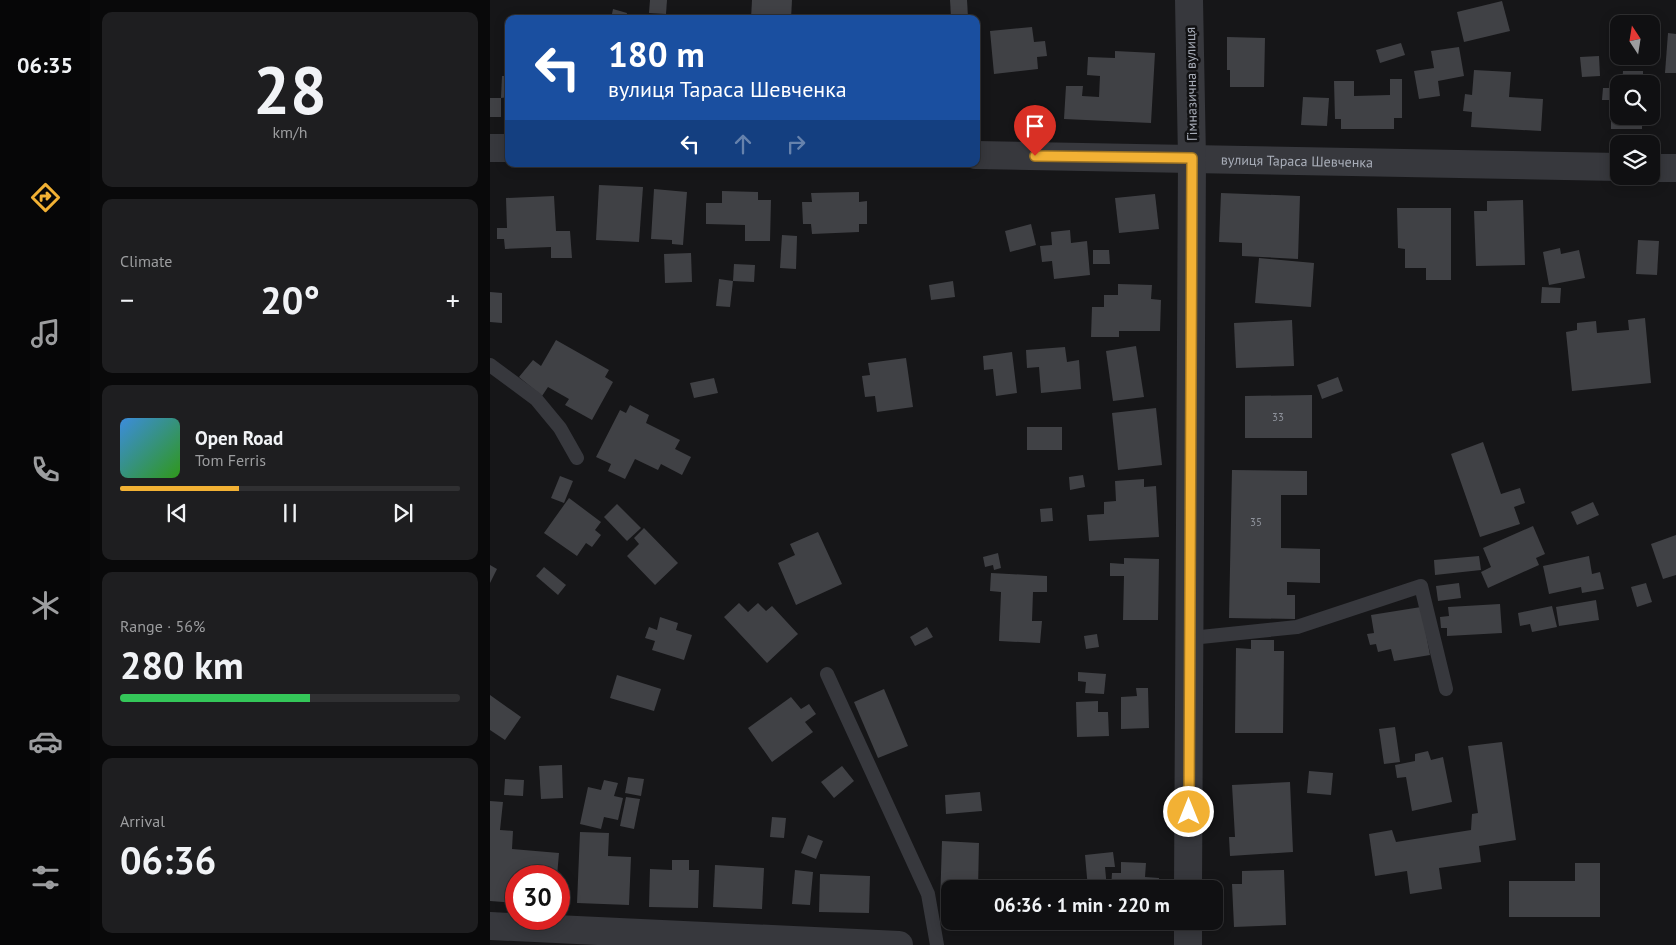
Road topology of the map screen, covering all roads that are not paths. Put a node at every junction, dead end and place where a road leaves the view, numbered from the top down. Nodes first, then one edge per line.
1 (1189, 0) edge
2 (490, 148) edge
3 (505, 148) edge
4 (980, 155) edge
5 (1192, 158) junction
6 (1610, 167) edge
7 (1660, 168) edge
8 (1676, 168) edge
9 (490, 365) edge
10 (577, 458) dead end
11 (1191, 638) junction
12 (826, 674) dead end
13 (1446, 689) dead end
14 (1188, 880) edge
15 (490, 926) edge
16 (1188, 930) edge
17 (899, 945) edge
18 (937, 945) edge
19 (1188, 945) edge

1 - 5 street, Гімназична вулиця
2 - 3 street
4 - 5 street, вулиця Тараса Шевченка
5 - 6 street, вулиця Тараса Шевченка
5 - 11 street, Гімназична вулиця
7 - 8 street
9 - 10 lane
11 - 13 lane
11 - 14 street, Гімназична вулиця
12 - 18 lane
15 - 17 street
16 - 19 street

